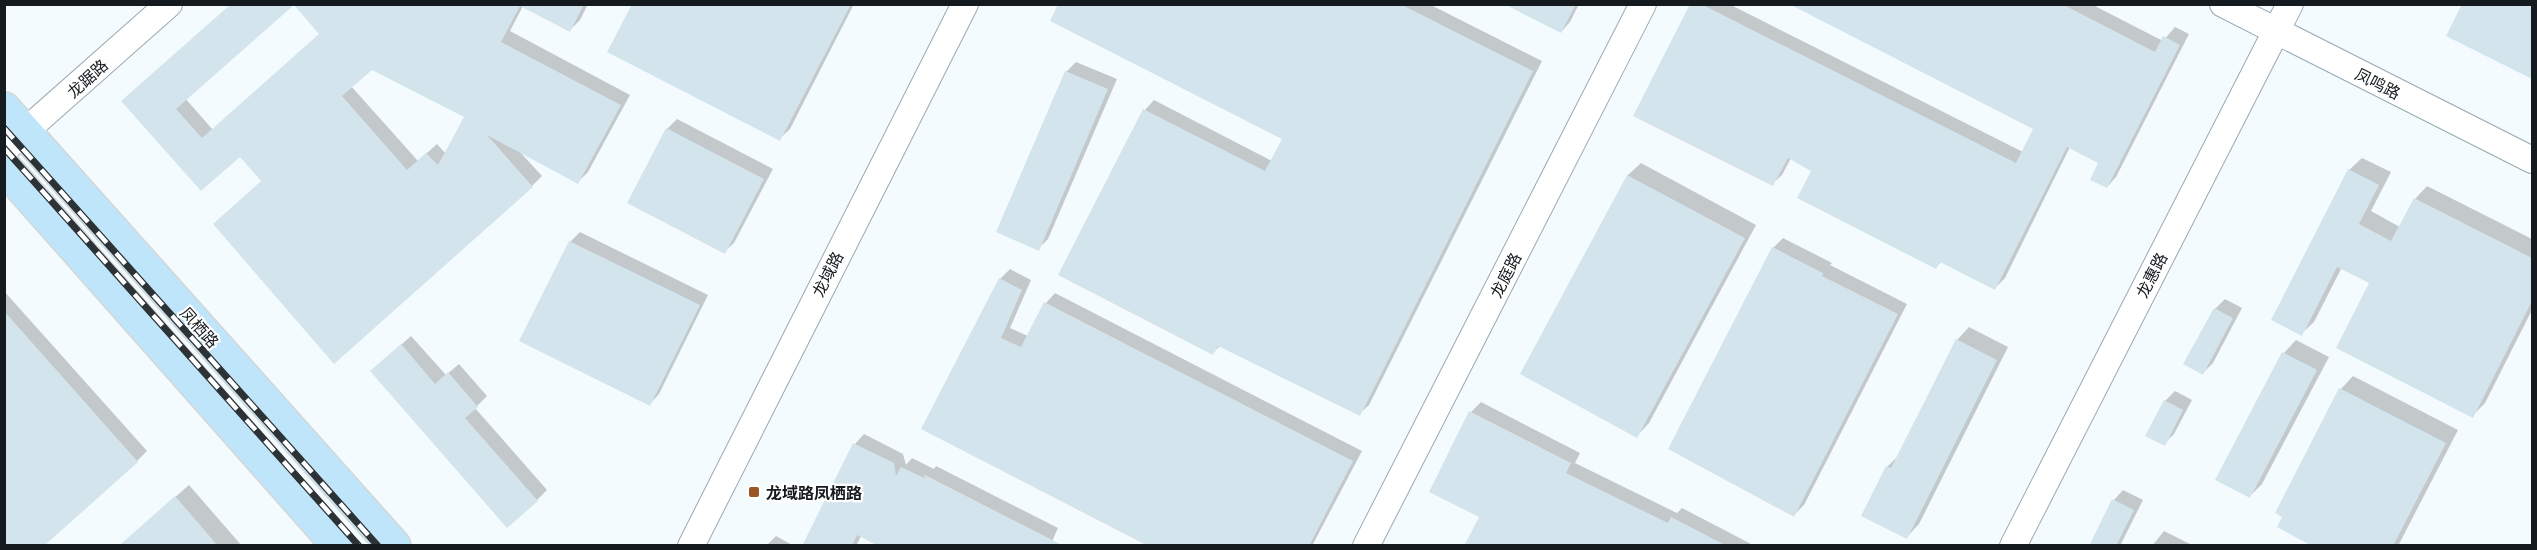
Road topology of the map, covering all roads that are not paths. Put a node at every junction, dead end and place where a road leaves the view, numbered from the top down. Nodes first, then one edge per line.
1 (169, 4) edge
2 (965, 4) edge
3 (1643, 4) edge
4 (2223, 4) edge
5 (2290, 4) edge
6 (2276, 32) junction
7 (11, 130) edge
8 (2532, 160) edge
9 (4, 167) edge
10 (339, 546) edge
11 (394, 546) edge
12 (691, 546) edge
13 (1366, 546) edge
14 (2013, 546) edge

1 - 7 street, 龙踞路
2 - 12 street, 龙域路
3 - 13 street, 龙庭路
4 - 6 street, 凤鸣路
5 - 6 street, 龙惠路
6 - 8 street, 凤鸣路
6 - 14 street, 龙惠路
7 - 11 main road, 凤栖路
9 - 10 main road

